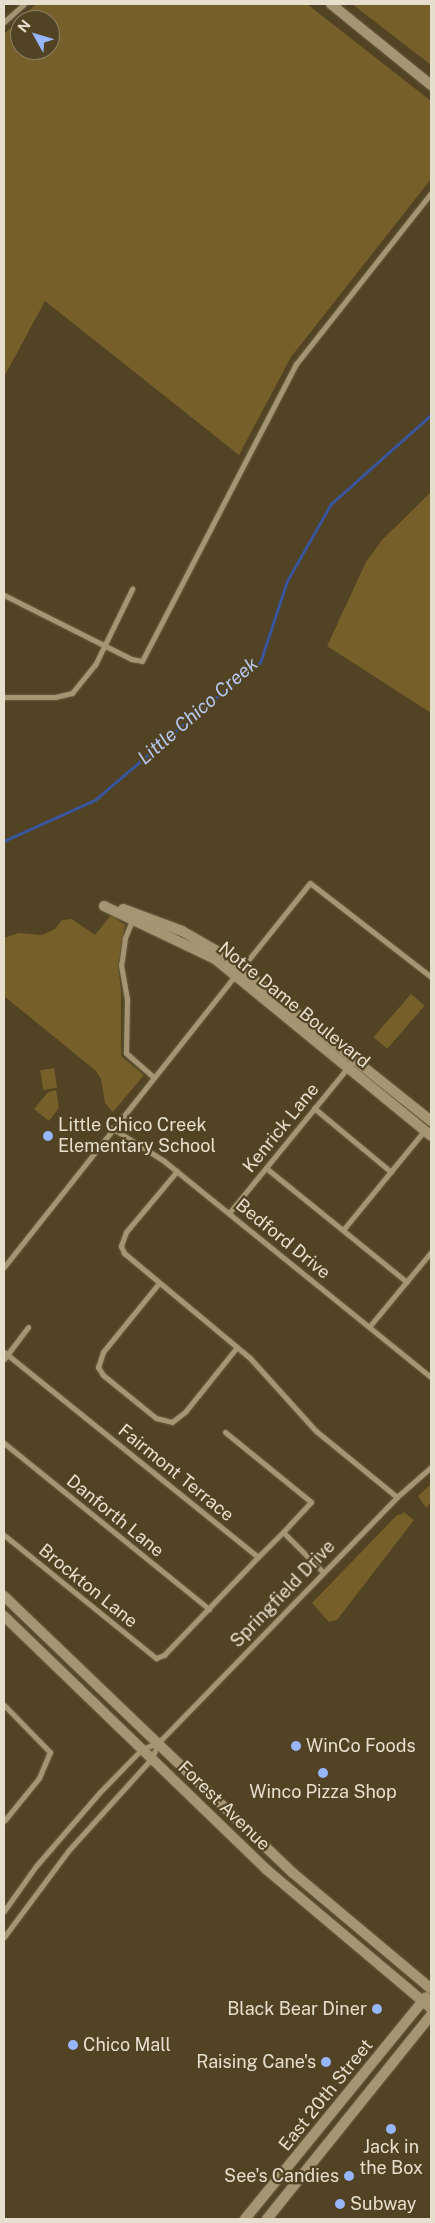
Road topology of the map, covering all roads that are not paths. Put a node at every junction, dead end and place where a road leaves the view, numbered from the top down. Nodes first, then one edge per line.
1 (24, 4) edge
2 (331, 4) edge
3 (4, 22) edge
4 (431, 85) edge
5 (431, 193) edge
6 (132, 589) dead end
7 (4, 595) edge
8 (104, 646) junction
9 (4, 697) edge
10 (133, 917) joint
11 (238, 972) junction
12 (431, 977) edge
13 (350, 1064) junction
14 (154, 1077) junction
15 (314, 1108) junction
16 (431, 1121) edge
17 (112, 1128) junction
18 (428, 1134) edge
19 (266, 1168) junction
20 (177, 1171) junction
21 (390, 1172) junction
22 (229, 1213) junction
23 (343, 1230) junction
24 (431, 1252) edge
25 (4, 1267) edge
26 (407, 1282) junction
27 (159, 1283) junction
28 (28, 1327) dead end
29 (369, 1327) junction
30 (237, 1347) junction
31 (5, 1355) edge
32 (431, 1378) edge
33 (225, 1432) dead end
34 (4, 1443) edge
35 (431, 1468) edge
36 (397, 1497) junction
37 (283, 1532) junction
38 (4, 1535) edge
39 (258, 1557) junction
40 (323, 1572) junction
41 (4, 1596) edge
42 (209, 1610) junction
43 (4, 1616) edge
44 (4, 1705) edge
45 (158, 1743) junction
46 (142, 1749) junction
47 (152, 1758) junction
48 (4, 1821) edge
49 (4, 1911) edge
50 (4, 1937) edge
51 (431, 1989) edge
52 (422, 2001) junction
53 (431, 2008) edge
54 (431, 2015) edge
55 (329, 2116) junction
56 (322, 2125) junction
57 (337, 2130) junction
58 (245, 2219) edge
59 (267, 2219) edge

1 - 3 street
2 - 4 street
5 - 8 street
6 - 8 street
7 - 8 street
8 - 9 street
10 - 11 street, Notre Dame Boulevard
10 - 14 street
11 - 12 street
11 - 13 street, Notre Dame Boulevard
11 - 14 street
13 - 15 street, Kenrick Lane
13 - 16 street, Notre Dame Boulevard
13 - 18 street, Notre Dame Boulevard
14 - 17 street
15 - 19 street, Kenrick Lane
15 - 21 street
17 - 20 street, Bedford Drive
17 - 25 street
18 - 21 street
19 - 22 street, Kenrick Lane
19 - 23 street
20 - 22 street, Bedford Drive
20 - 27 street
21 - 23 street
22 - 29 street, Bedford Drive
23 - 26 street
24 - 26 street
26 - 29 street
27 - 30 street
27 - 30 street
28 - 31 street
29 - 32 street, Bedford Drive
30 - 36 street
31 - 39 street, Fairmont Terrace
33 - 37 street
34 - 42 street, Danforth Lane
35 - 36 street, Springfield Drive
36 - 40 street, Springfield Drive
37 - 39 street
37 - 40 street
38 - 42 street, Brockton Lane
39 - 42 street
40 - 45 street, Springfield Drive
41 - 45 street, Forest Avenue
43 - 46 street, Forest Avenue
44 - 48 street
45 - 46 street, Springfield Drive
45 - 47 street, Springfield Drive
45 - 51 street, Forest Avenue
46 - 47 street, Forest Avenue
46 - 49 street, Springfield Drive
47 - 50 street, Springfield Drive
47 - 52 street, Forest Avenue
51 - 52 street, East 20th Street
52 - 53 street, Forest Avenue
52 - 55 street, East 20th Street
54 - 57 street, East 20th Street
55 - 56 street, East 20th Street
55 - 57 street
56 - 57 street
56 - 58 street, East 20th Street
57 - 59 street, East 20th Street

